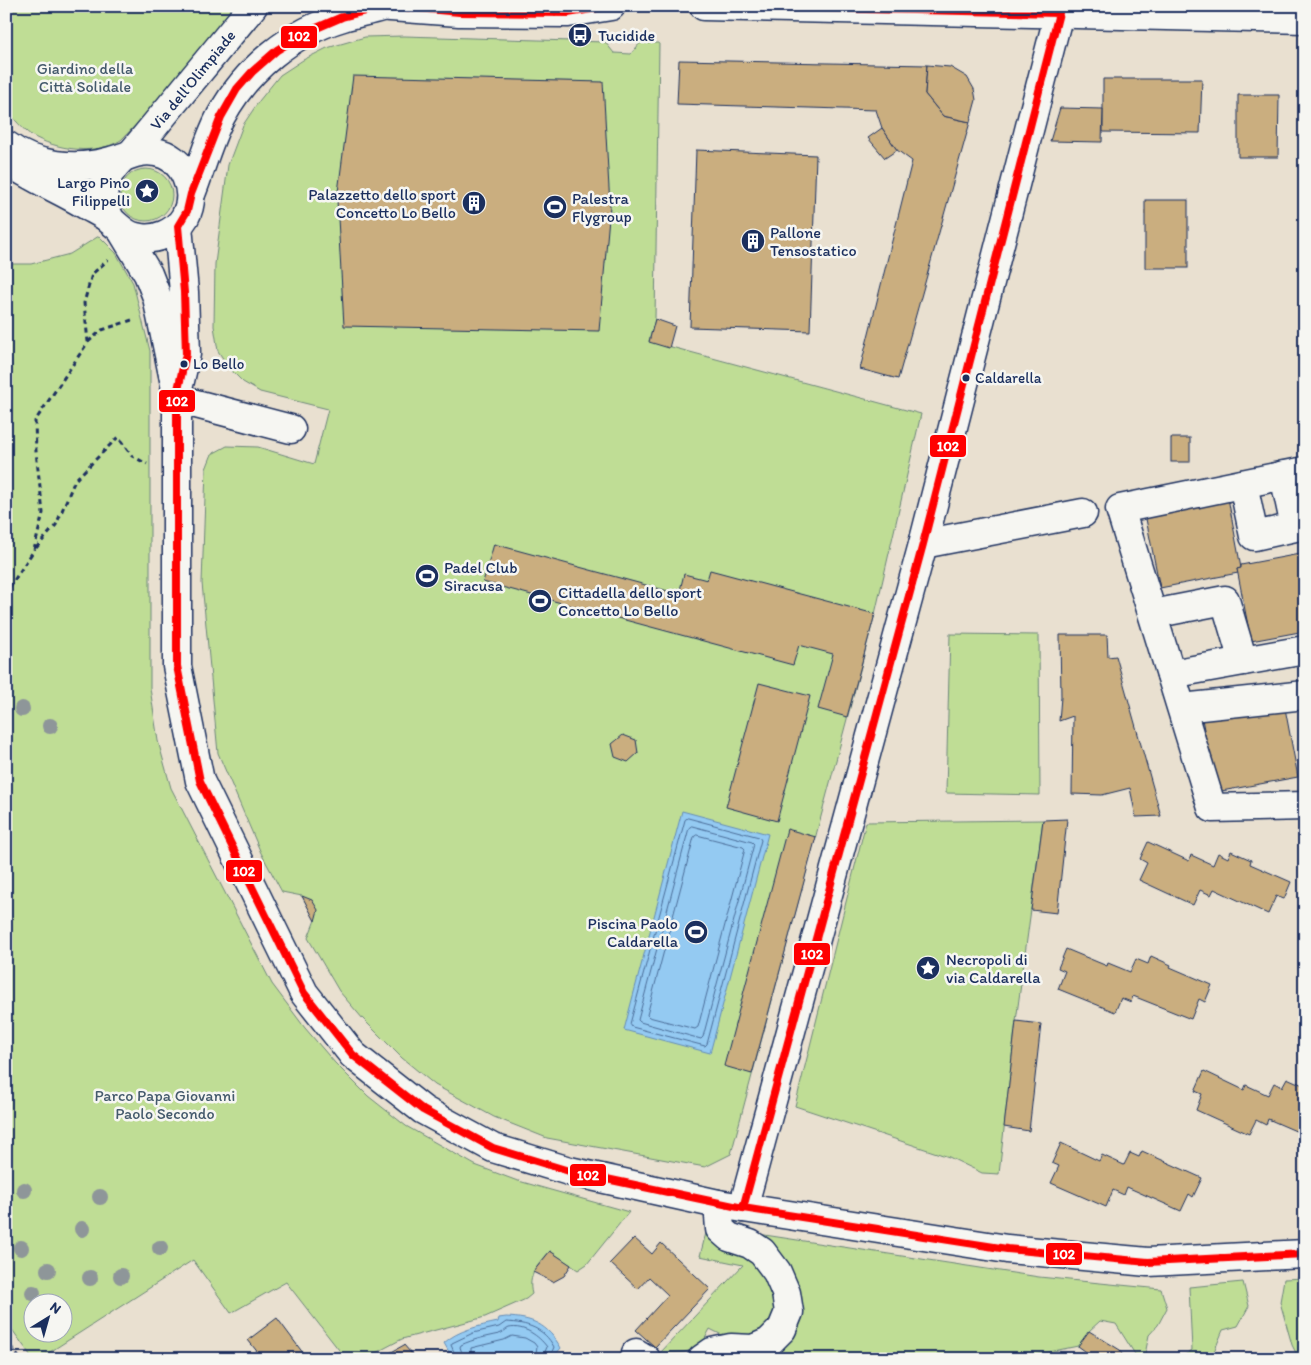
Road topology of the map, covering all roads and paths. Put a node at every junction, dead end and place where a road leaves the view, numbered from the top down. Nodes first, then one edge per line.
1 (252, 6) edge
2 (611, 6) edge
3 (704, 6) edge
4 (379, 7) edge
5 (419, 7) edge
6 (568, 10) edge
7 (1059, 13) junction
8 (1305, 19) edge
9 (6, 145) edge
10 (127, 156) junction
11 (6, 160) edge
12 (191, 194) junction
13 (178, 226) junction
14 (121, 232) junction
15 (160, 313) junction
16 (88, 342) junction
17 (177, 397) junction
18 (291, 429) dead end
19 (177, 472) junction
20 (1294, 473) edge
21 (1243, 484) junction
22 (1083, 513) dead end
23 (923, 544) junction
24 (34, 550) junction
25 (6, 596) edge
26 (1153, 614) junction
27 (1305, 650) edge
28 (1243, 661) junction
29 (1171, 674) junction
30 (1305, 695) edge
31 (1182, 708) junction
32 (1305, 806) edge
33 (730, 1206) junction
34 (1305, 1254) edge
35 (6, 1340) edge
36 (20, 1359) edge
37 (702, 1359) edge

1 - 10 street, Via dell'Olimpiade
2 - 6 street
3 - 7 street
4 - 5 street
4 - 12 street
5 - 6 street
7 - 8 street
7 - 23 street
9 - 10 street
10 - 12 street
10 - 14 street
11 - 14 street
12 - 13 street
13 - 14 street
13 - 17 street
14 - 15 street
14 - 16 path
15 - 16 path
15 - 17 street
16 - 24 path
17 - 18 street
17 - 19 street
19 - 24 path
19 - 33 street
20 - 21 street
20 - 21 street
21 - 26 street
22 - 23 street
23 - 33 street
24 - 25 path
26 - 28 street
26 - 29 street
27 - 28 street
28 - 29 street
29 - 31 street
30 - 31 street
31 - 32 street
33 - 34 street
33 - 37 street
35 - 36 path

